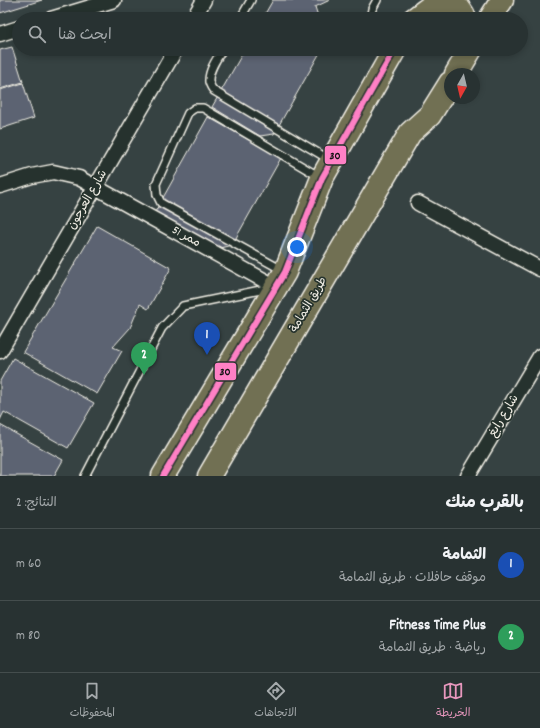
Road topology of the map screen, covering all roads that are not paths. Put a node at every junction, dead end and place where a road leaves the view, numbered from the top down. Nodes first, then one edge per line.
1 (114, 0) edge
2 (204, 0) edge
3 (251, 0) edge
4 (377, 0) edge
5 (423, 0) edge
6 (502, 0) edge
7 (74, 12) edge
8 (197, 12) edge
9 (244, 12) edge
10 (371, 12) edge
11 (417, 12) edge
12 (423, 12) edge
13 (462, 12) edge
14 (494, 12) edge
15 (12, 30) edge
16 (0, 34) edge
17 (172, 56) edge
18 (219, 56) edge
19 (391, 56) edge
20 (444, 93) edge
21 (327, 170) junction
22 (0, 186) edge
23 (95, 187) junction
24 (418, 203) dead end
25 (540, 270) edge
26 (281, 280) junction
27 (0, 352) edge
28 (540, 356) edge
29 (85, 476) edge
30 (163, 476) edge
31 (209, 476) edge
32 (468, 476) edge

1 - 7 street
2 - 8 street
3 - 9 lane
4 - 10 lane
5 - 11 main road
6 - 14 main road
12 - 13 main road
15 - 16 street
17 - 23 street, شارع العرجون
18 - 21 lane
19 - 21 main road
20 - 31 main road, طريق الثمامة
21 - 26 main road
21 - 26 lane
22 - 23 street, ممر 51
23 - 26 street, ممر 51
23 - 27 street, شارع العرجون
24 - 25 street
26 - 29 lane
26 - 30 main road
28 - 32 street, شارع رابغ

